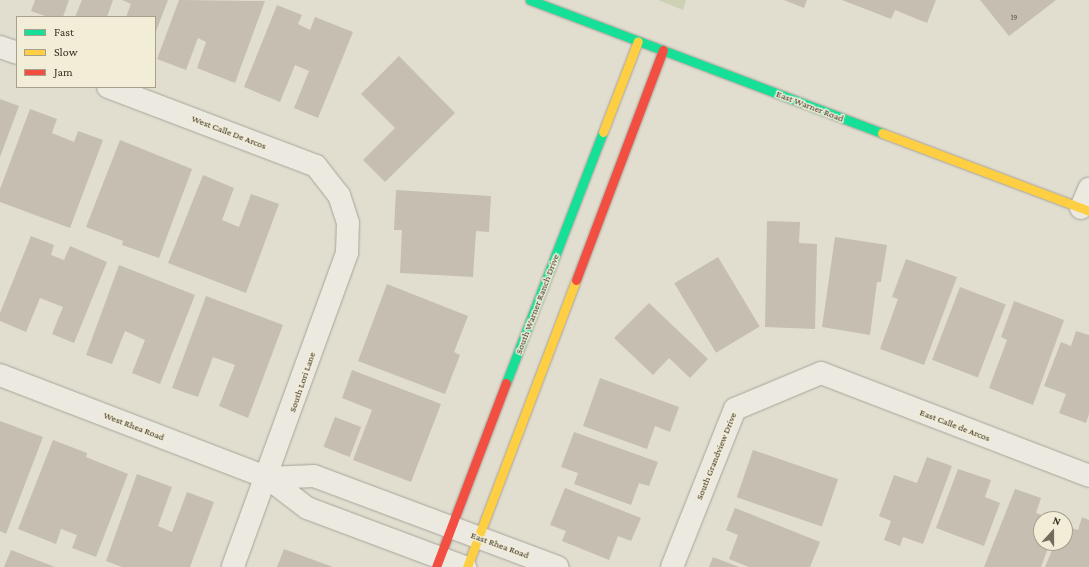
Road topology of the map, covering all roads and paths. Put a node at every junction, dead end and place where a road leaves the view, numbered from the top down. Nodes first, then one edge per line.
1 (530, 0) edge
2 (638, 41) junction
3 (0, 47) edge
4 (663, 50) junction
5 (16, 53) edge
6 (111, 88) edge
7 (339, 194) joint
8 (1086, 203) edge
9 (821, 374) joint
10 (0, 375) edge
11 (1089, 476) edge
12 (268, 478) junction
13 (465, 532) junction
14 (452, 564) edge
15 (233, 567) edge
16 (558, 567) edge
17 (672, 567) edge

1 - 2 street, East Warner Road
2 - 4 street, East Warner Road
2 - 13 street, South Warner Ranch Drive
3 - 5 street
4 - 8 street, East Warner Road
4 - 13 street, South Warner Ranch Drive
6 - 7 street, West Calle De Arcos
7 - 12 street, South Lori Lane
9 - 11 street, East Calle de Arcos
9 - 17 street, South Grandview Drive
10 - 12 street, West Rhea Road
12 - 13 street, West Rhea Road
12 - 14 street, West Rhea Road
12 - 15 street, South Lori Lane
13 - 14 street, South Warner Ranch Drive
13 - 14 street, South Warner Ranch Drive
13 - 16 street, East Rhea Road

